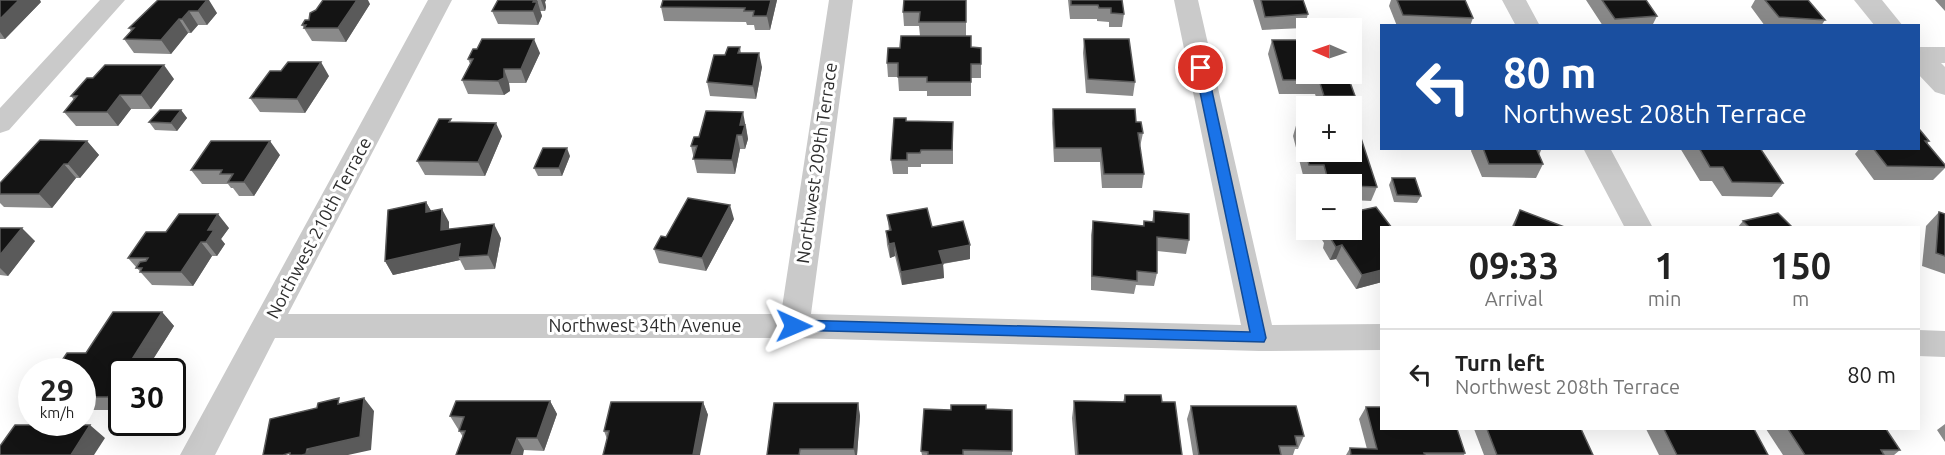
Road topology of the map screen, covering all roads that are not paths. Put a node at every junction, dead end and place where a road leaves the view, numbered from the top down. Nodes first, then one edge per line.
1 (113, 0) edge
2 (440, 0) edge
3 (841, 0) edge
4 (1186, 0) edge
5 (1514, 0) edge
6 (1867, 0) edge
7 (1527, 24) edge
8 (1888, 24) edge
9 (1945, 55) edge
10 (1920, 56) edge
11 (1920, 58) edge
12 (1945, 85) edge
13 (0, 123) edge
14 (1597, 150) edge
15 (1638, 226) edge
16 (268, 326) junction
17 (794, 326) junction
18 (1259, 338) junction
19 (1380, 338) edge
20 (1920, 343) edge
21 (1945, 344) edge
22 (197, 455) edge

1 - 13 street
2 - 16 street, Northwest 210th Terrace
3 - 17 street, Northwest 209th Terrace
4 - 18 street
5 - 7 street
6 - 8 street
9 - 10 street
11 - 12 street
14 - 15 street
16 - 17 street, Northwest 34th Avenue
16 - 22 street, Northwest 210th Terrace
17 - 18 street, Northwest 34th Avenue
18 - 19 street, Northwest 34th Avenue
20 - 21 street

